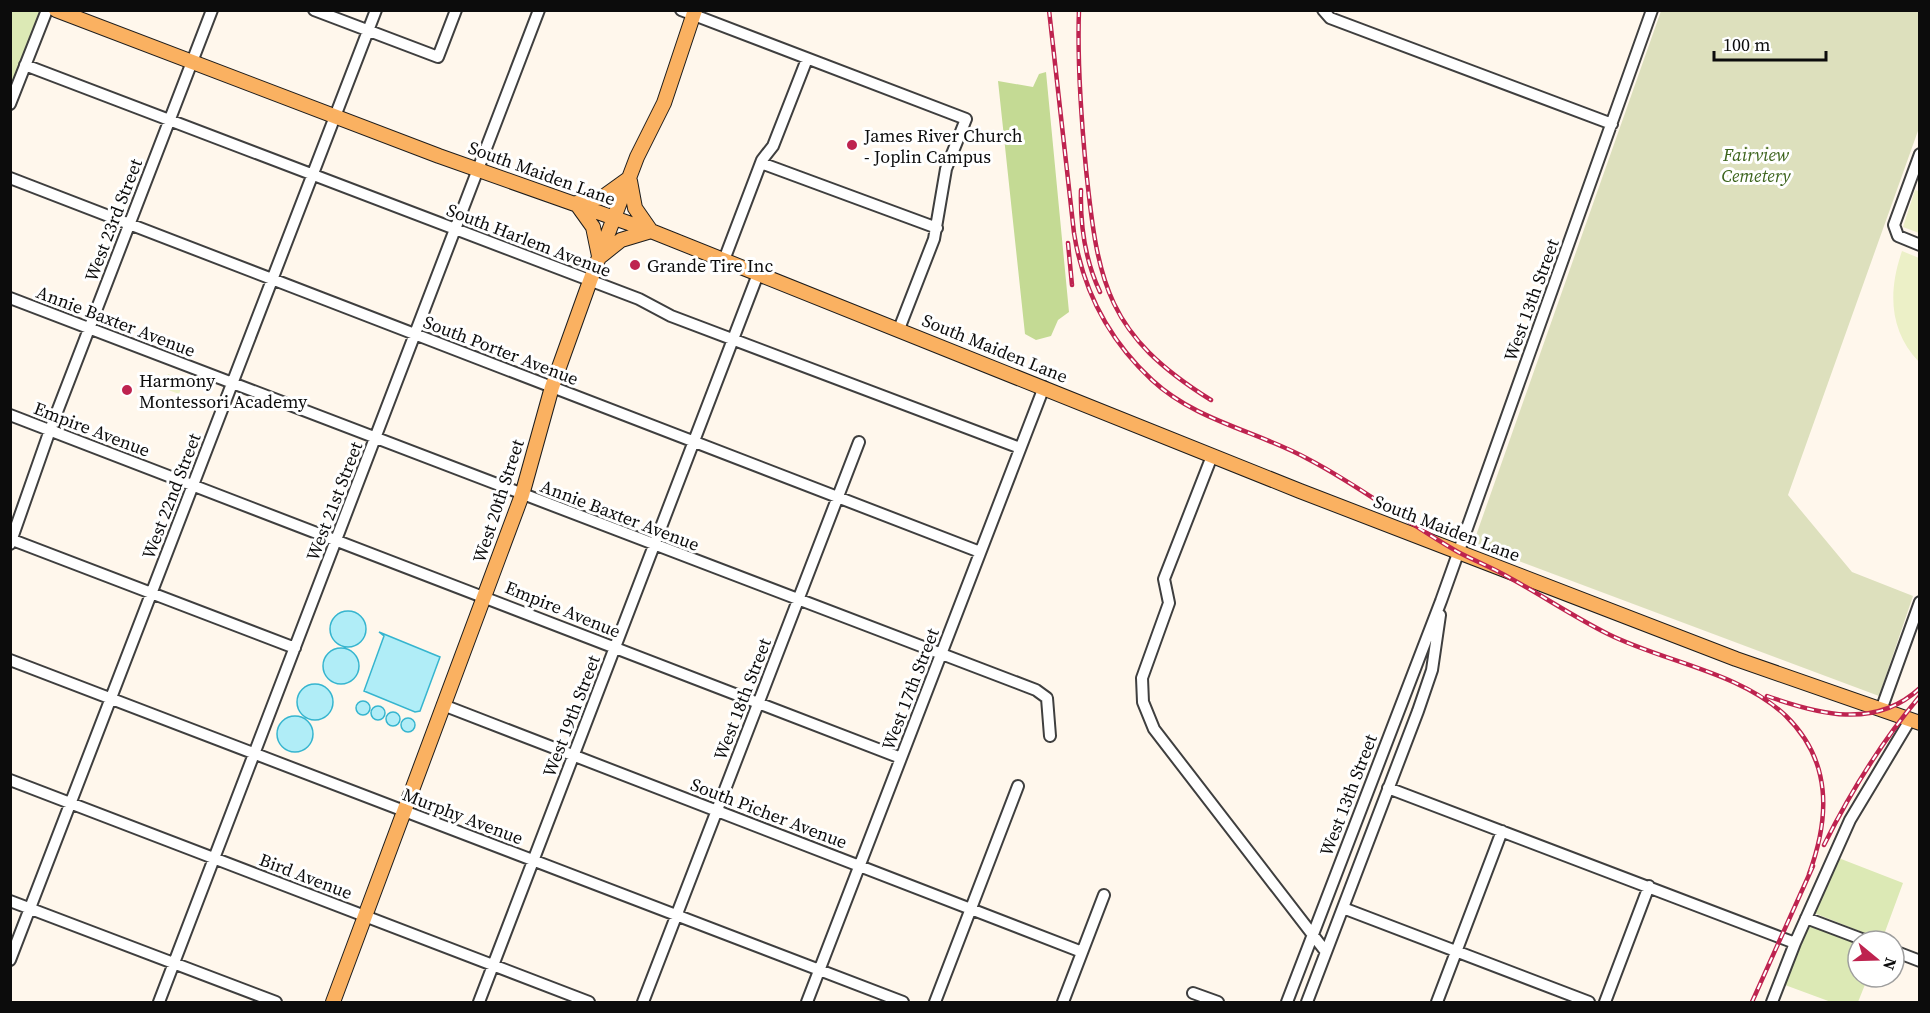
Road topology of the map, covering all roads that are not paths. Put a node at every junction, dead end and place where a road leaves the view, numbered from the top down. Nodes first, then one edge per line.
1 (47, 10) edge
2 (56, 10) edge
3 (212, 10) edge
4 (314, 10) edge
5 (376, 10) edge
6 (456, 10) edge
7 (539, 10) edge
8 (1323, 10) edge
9 (1652, 10) edge
10 (690, 12) edge
11 (368, 31) junction
12 (807, 58) junction
13 (191, 62) junction
14 (25, 65) junction
15 (10, 104) edge
16 (334, 116) junction
17 (169, 120) junction
18 (1612, 124) junction
19 (1920, 154) edge
20 (761, 163) junction
21 (479, 168) junction
22 (312, 174) junction
23 (10, 178) edge
24 (630, 178) junction
25 (575, 203) junction
26 (615, 218) junction
27 (129, 224) junction
28 (937, 228) junction
29 (455, 229) junction
30 (651, 231) junction
31 (1920, 244) edge
32 (599, 258) junction
33 (724, 260) junction
34 (758, 274) junction
35 (272, 279) junction
36 (590, 281) junction
37 (10, 298) edge
38 (89, 328) junction
39 (898, 329) junction
40 (415, 334) junction
41 (733, 338) junction
42 (232, 383) junction
43 (552, 387) junction
44 (1044, 387) junction
45 (10, 415) edge
46 (50, 430) junction
47 (375, 438) junction
48 (694, 441) junction
49 (859, 442) dead end
50 (1020, 448) junction
51 (1212, 456) junction
52 (193, 485) junction
53 (522, 495) junction
54 (837, 497) junction
55 (336, 540) junction
56 (11, 541) edge
57 (654, 546) junction
58 (980, 552) junction
59 (1458, 552) junction
60 (151, 593) junction
61 (484, 595) junction
62 (797, 601) junction
63 (1441, 601) junction
64 (1920, 602) edge
65 (615, 647) junction
66 (295, 648) junction
67 (941, 655) junction
68 (10, 660) edge
69 (111, 698) junction
70 (758, 702) junction
71 (443, 705) junction
72 (1881, 710) junction
73 (1915, 721) edge
74 (1050, 736) dead end
75 (255, 753) junction
76 (573, 755) junction
77 (901, 758) junction
78 (1375, 770) junction
79 (1392, 777) junction
80 (10, 780) edge
81 (1018, 786) dead end
82 (1388, 788) junction
83 (1365, 796) junction
84 (71, 803) junction
85 (1382, 804) junction
86 (717, 810) junction
87 (404, 811) junction
88 (1502, 831) junction
89 (1348, 841) junction
90 (1366, 848) junction
91 (214, 859) junction
92 (533, 861) junction
93 (860, 865) junction
94 (1339, 866) junction
95 (1356, 873) junction
96 (1649, 886) junction
97 (1104, 895) dead end
98 (10, 901) edge
99 (31, 908) junction
100 (971, 908) junction
101 (1322, 911) junction
102 (1341, 912) junction
103 (365, 916) junction
104 (676, 916) junction
105 (1806, 918) junction
106 (1846, 933) edge
107 (1313, 936) junction
108 (1794, 943) junction
109 (1082, 952) junction
110 (1326, 952) junction
111 (1456, 952) junction
112 (10, 960) edge
113 (174, 963) junction
114 (1302, 963) junction
115 (493, 966) junction
116 (819, 970) junction
117 (1320, 970) junction
118 (1192, 993) dead end
119 (159, 1002) edge
120 (276, 1002) edge
121 (333, 1002) edge
122 (479, 1002) edge
123 (589, 1002) edge
124 (643, 1002) edge
125 (807, 1002) edge
126 (903, 1002) edge
127 (935, 1002) edge
128 (1063, 1002) edge
129 (1218, 1002) edge
130 (1287, 1002) edge
131 (1307, 1002) edge
132 (1437, 1002) edge
133 (1589, 1002) edge
134 (1605, 1002) edge
135 (1772, 1002) edge

1 - 14 street
2 - 13 main road, South Maiden Lane
3 - 13 street, West 23rd Street
4 - 11 street
5 - 11 street, West 22nd Street
6 - 11 street
7 - 21 street, West 21st Street
8 - 18 street
9 - 18 street, West 13th Street
10 - 12 street
10 - 24 main road, West 20th Street
11 - 16 street, West 22nd Street
12 - 20 street
12 - 28 street
13 - 16 main road, South Maiden Lane
13 - 17 street, West 23rd Street
14 - 15 street
14 - 17 street, South Harlem Avenue
16 - 21 main road, South Maiden Lane
16 - 22 street, West 22nd Street
17 - 22 street, South Harlem Avenue
17 - 27 street, West 23rd Street
18 - 59 street, West 13th Street
19 - 31 street
20 - 28 street
20 - 33 street
21 - 25 main road, South Maiden Lane
21 - 29 street, West 21st Street
22 - 29 street, South Harlem Avenue
22 - 35 street, West 22nd Street
23 - 27 street, South Porter Avenue
24 - 25 main road
24 - 26 main road, West 20th Street
24 - 30 main road
25 - 26 main road, South Maiden Lane
25 - 32 main road
26 - 30 main road, South Maiden Lane
26 - 32 main road, West 20th Street
27 - 35 street, South Porter Avenue
27 - 38 street, West 23rd Street
28 - 39 street
29 - 36 street, South Harlem Avenue
29 - 40 street, West 21st Street
30 - 32 main road
30 - 33 main road, South Maiden Lane
32 - 36 main road, West 20th Street
33 - 34 main road, South Maiden Lane
34 - 39 main road, South Maiden Lane
34 - 41 street, West 19th Street
35 - 40 street, South Porter Avenue
35 - 42 street, West 22nd Street
36 - 41 street, South Harlem Avenue
36 - 43 main road, West 20th Street
37 - 38 street, Annie Baxter Avenue
38 - 42 street, Annie Baxter Avenue
38 - 46 street, West 23rd Street
39 - 44 main road, South Maiden Lane
40 - 43 street, South Porter Avenue
40 - 47 street, West 21st Street
41 - 48 street, West 19th Street
41 - 50 street, South Harlem Avenue
42 - 47 street, Annie Baxter Avenue
42 - 52 street, West 22nd Street
43 - 48 street, South Porter Avenue
43 - 53 main road, West 20th Street
44 - 50 street, West 17th Street
44 - 51 main road, South Maiden Lane
45 - 46 street, Empire Avenue
46 - 52 street, Empire Avenue
46 - 56 street, West 23rd Street
47 - 53 street, Annie Baxter Avenue
47 - 55 street, West 21st Street
48 - 54 street, South Porter Avenue
48 - 57 street, West 19th Street
49 - 54 street, West 18th Street
50 - 58 street, West 17th Street
51 - 59 main road, South Maiden Lane
51 - 107 street
52 - 55 street, Empire Avenue
52 - 60 street, West 22nd Street
53 - 57 street, Annie Baxter Avenue
53 - 61 main road, West 20th Street
54 - 58 street, South Porter Avenue
54 - 62 street, West 18th Street
55 - 61 street, Empire Avenue
55 - 66 street, West 21st Street
56 - 60 street
57 - 62 street, Annie Baxter Avenue
57 - 65 street, West 19th Street
58 - 67 street, West 17th Street
59 - 63 street, West 13th Street
59 - 72 main road, South Maiden Lane
60 - 66 street
60 - 69 street, West 22nd Street
61 - 65 street, Empire Avenue
61 - 71 main road, West 20th Street
62 - 67 street, Annie Baxter Avenue
62 - 70 street, West 18th Street
63 - 78 street, West 13th Street
63 - 79 street, West 13th Street
64 - 72 street
65 - 70 street, Empire Avenue
65 - 76 street, West 19th Street
66 - 75 street, West 21st Street
67 - 74 street, Annie Baxter Avenue
67 - 77 street, West 17th Street
68 - 69 street, Murphy Avenue
69 - 75 street, Murphy Avenue
69 - 84 street, West 22nd Street
70 - 77 street, Empire Avenue
70 - 86 street, West 18th Street
71 - 76 street, South Picher Avenue
71 - 87 main road, West 20th Street
72 - 73 main road, South Maiden Lane
73 - 105 street
75 - 87 street, Murphy Avenue
75 - 91 street, West 21st Street
76 - 86 street, South Picher Avenue
76 - 92 street, West 19th Street
77 - 93 street, West 17th Street
78 - 79 street
78 - 83 street, West 13th Street
79 - 82 street, West 13th Street
80 - 84 street, Bird Avenue
81 - 100 street
82 - 85 street, West 13th Street
82 - 88 street
83 - 85 street
83 - 89 street, West 13th Street
84 - 91 street, Bird Avenue
84 - 99 street, West 22nd Street
85 - 90 street, West 13th Street
86 - 93 street, South Picher Avenue
86 - 104 street, West 18th Street
87 - 92 street, Murphy Avenue
87 - 103 main road, West 20th Street
88 - 96 street
88 - 111 street
89 - 90 street
89 - 94 street, West 13th Street
90 - 95 street, West 13th Street
91 - 103 street, Bird Avenue
91 - 113 street, West 21st Street
92 - 104 street, Murphy Avenue
92 - 115 street, West 19th Street
93 - 100 street, South Picher Avenue
93 - 116 street, West 17th Street
94 - 95 street
94 - 101 street, West 13th Street
95 - 102 street, West 13th Street
96 - 108 street
96 - 134 street
97 - 109 street
98 - 99 street
99 - 112 street, West 22nd Street
99 - 113 street
100 - 109 street, South Picher Avenue
100 - 127 street
101 - 102 street
101 - 107 street, West 13th Street
102 - 110 street, West 13th Street
102 - 111 street
103 - 115 street, Bird Avenue
103 - 121 main road, West 20th Street
104 - 116 street, Murphy Avenue
104 - 124 street, West 18th Street
105 - 106 street
105 - 108 street
107 - 110 street
107 - 114 street, West 13th Street
108 - 135 street
109 - 128 street
110 - 117 street, West 13th Street
111 - 132 street
111 - 133 street
113 - 119 street, West 21st Street
113 - 120 street
114 - 117 street
114 - 130 street, West 13th Street
115 - 122 street, West 19th Street
115 - 123 street, Bird Avenue
116 - 125 street, West 17th Street
116 - 126 street, Murphy Avenue
117 - 131 street, West 13th Street
118 - 129 street

